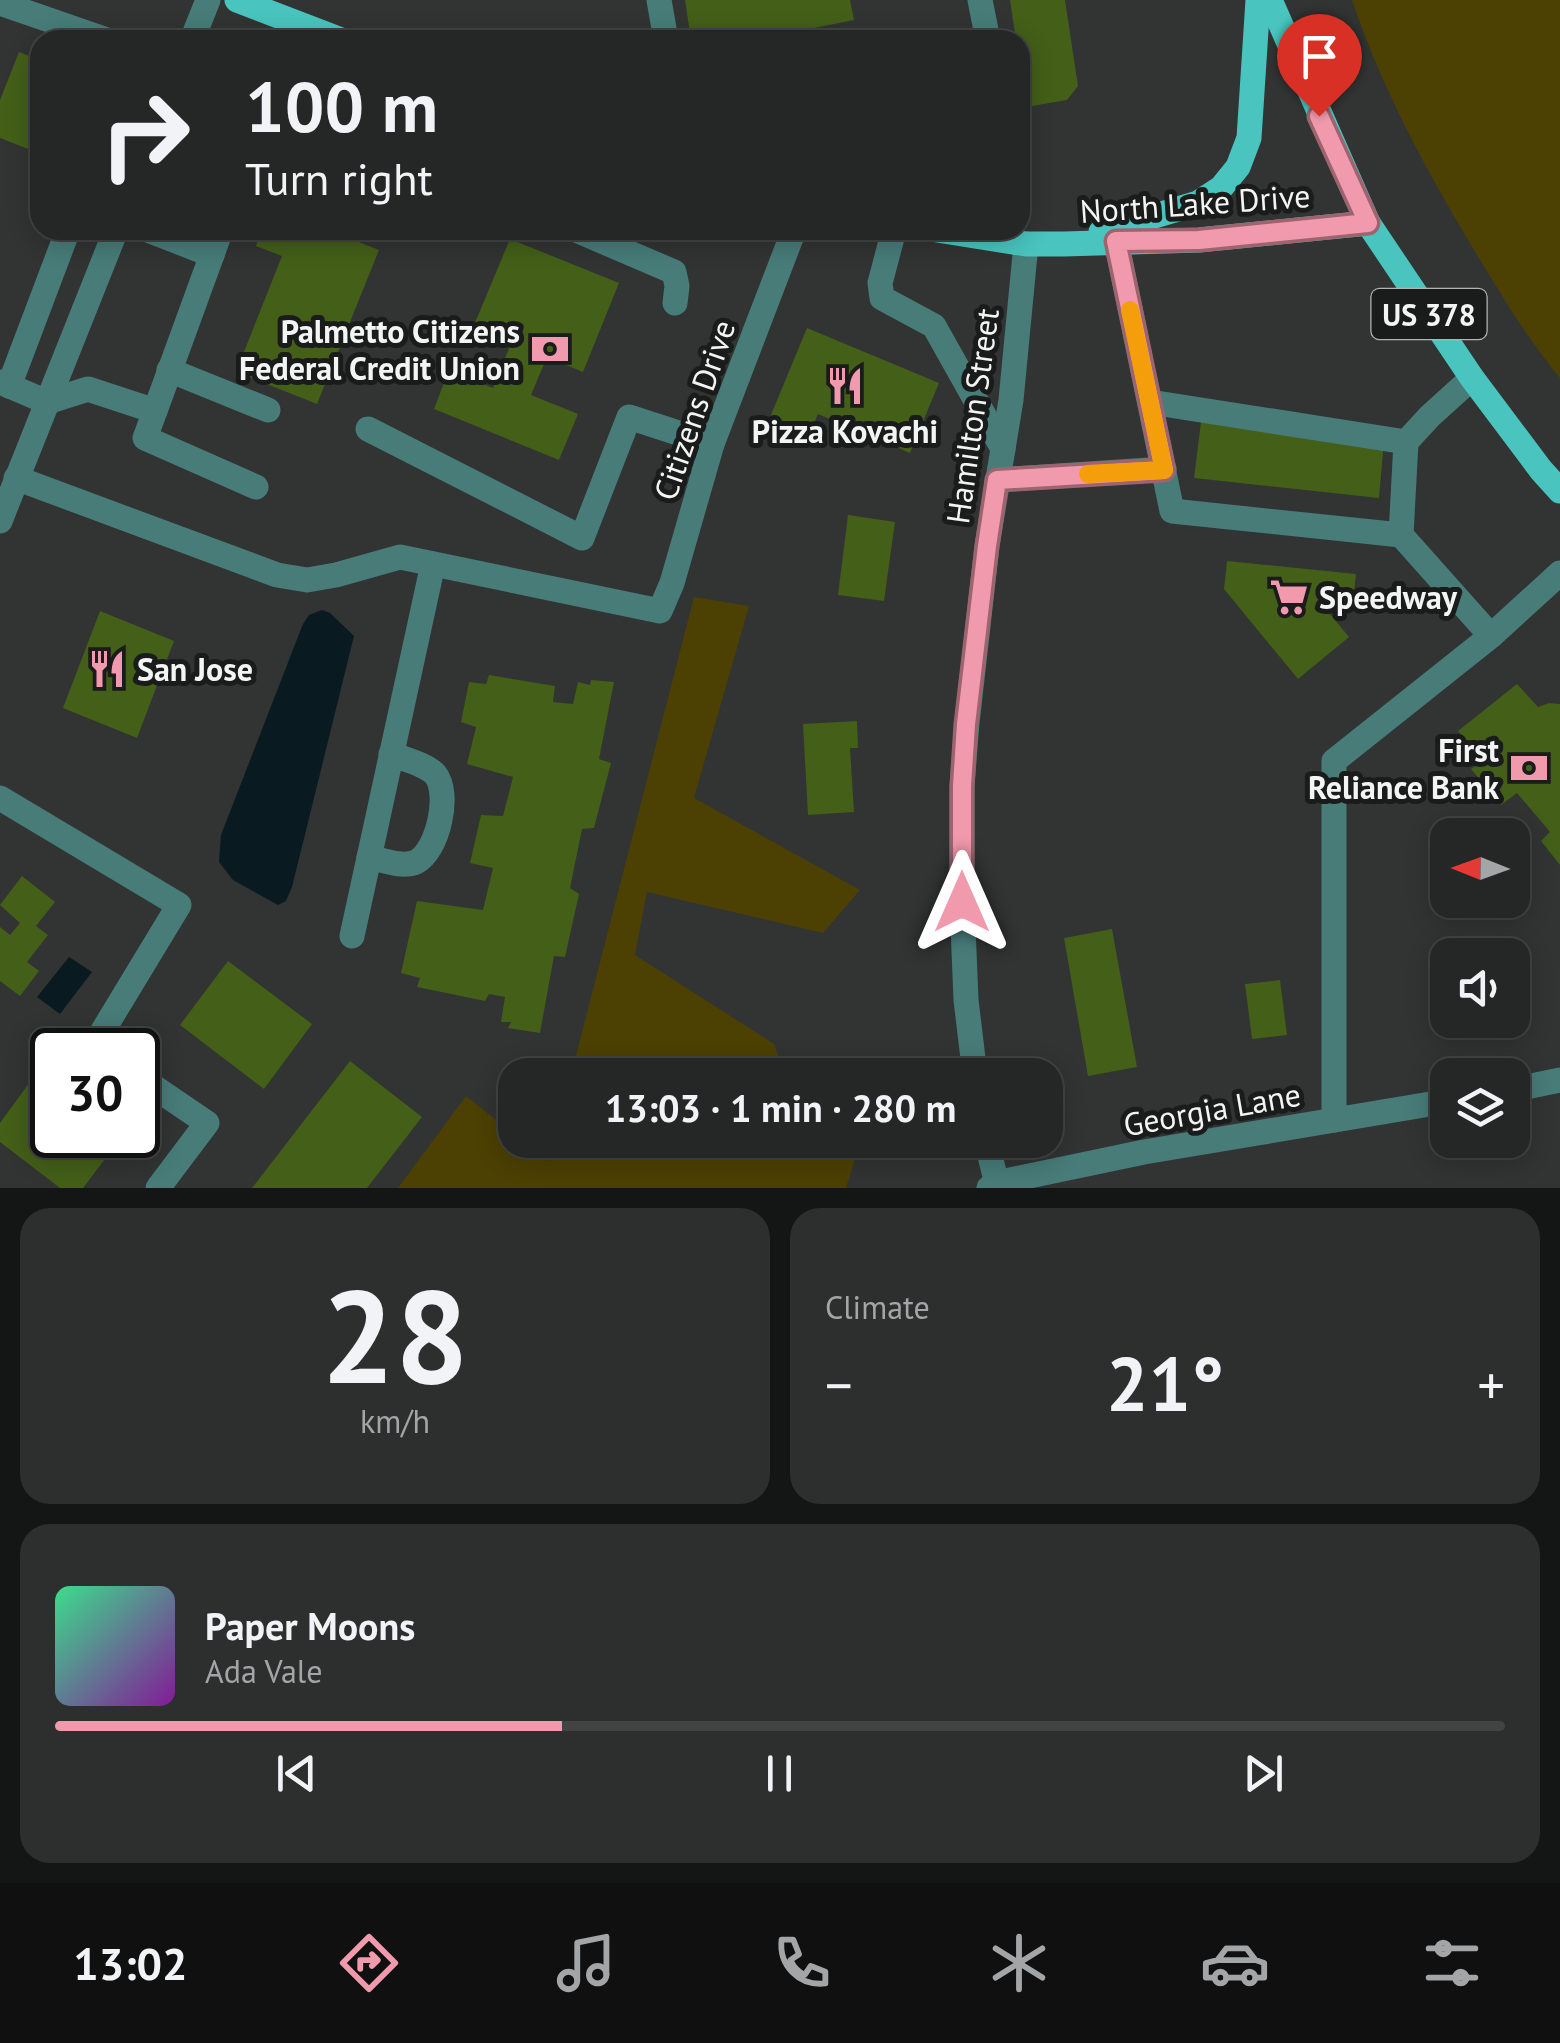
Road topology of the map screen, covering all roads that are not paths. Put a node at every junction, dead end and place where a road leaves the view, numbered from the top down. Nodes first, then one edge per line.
1 (208, 0) edge
2 (237, 0) edge
3 (659, 0) edge
4 (980, 0) edge
5 (1258, 0) edge
6 (1270, 0) edge
7 (0, 3) edge
8 (78, 30) edge
9 (196, 30) edge
10 (315, 30) edge
11 (664, 30) edge
12 (986, 30) edge
13 (1368, 223) junction
14 (64, 240) edge
15 (112, 240) edge
16 (174, 240) edge
17 (217, 240) edge
18 (599, 240) edge
19 (790, 240) edge
20 (891, 240) edge
21 (1011, 240) edge
22 (1116, 241) junction
23 (1026, 244) junction
24 (1064, 244) junction
25 (212, 255) junction
26 (675, 303) dead end
27 (169, 370) junction
28 (1472, 378) junction
29 (5, 384) edge
30 (46, 402) junction
31 (1150, 402) junction
32 (155, 410) junction
33 (268, 410) dead end
34 (368, 430) dead end
35 (1406, 442) junction
36 (712, 444) junction
37 (1003, 449) junction
38 (1164, 470) junction
39 (16, 478) junction
40 (997, 480) junction
41 (256, 487) dead end
42 (1560, 491) edge
43 (0, 521) edge
44 (1402, 535) junction
45 (433, 564) junction
46 (1560, 573) edge
47 (1492, 636) junction
48 (391, 754) junction
49 (4, 809) edge
50 (369, 857) junction
51 (352, 936) dead end
52 (104, 1028) edge
53 (973, 1058) edge
54 (1560, 1080) edge
55 (1530, 1086) edge
56 (160, 1091) edge
57 (1430, 1104) edge
58 (1334, 1120) junction
59 (989, 1158) edge
60 (994, 1186) edge
61 (158, 1188) edge

1 - 9 street
2 - 10 main road
3 - 11 street
4 - 12 street
5 - 24 main road
6 - 13 main road, US 378
7 - 8 street
13 - 22 main road, North Lake Drive
13 - 28 main road, US 378
14 - 29 street
15 - 30 street
16 - 25 street
17 - 25 street
18 - 26 street
19 - 36 street, Citizens Drive
20 - 37 street
21 - 23 main road, North Lake Drive
22 - 24 main road, North Lake Drive
22 - 31 street
23 - 24 main road, North Lake Drive
23 - 37 street, Hamilton Street
25 - 27 street
27 - 32 street
27 - 33 street
28 - 35 street
28 - 42 main road, US 378
29 - 30 street
30 - 32 street
30 - 39 street
31 - 35 street
31 - 38 street
32 - 41 street
34 - 36 street
35 - 44 street
36 - 45 street, Citizens Drive
37 - 40 street, Hamilton Street
38 - 40 street
38 - 44 street
39 - 43 street
39 - 45 street
40 - 53 street, Hamilton Street
44 - 47 street
45 - 48 street
46 - 47 street
47 - 58 street
48 - 50 street
48 - 50 street
49 - 52 street
50 - 51 street
54 - 55 street
56 - 61 street
57 - 58 street, Georgia Lane
58 - 60 street, Georgia Lane
59 - 60 street

